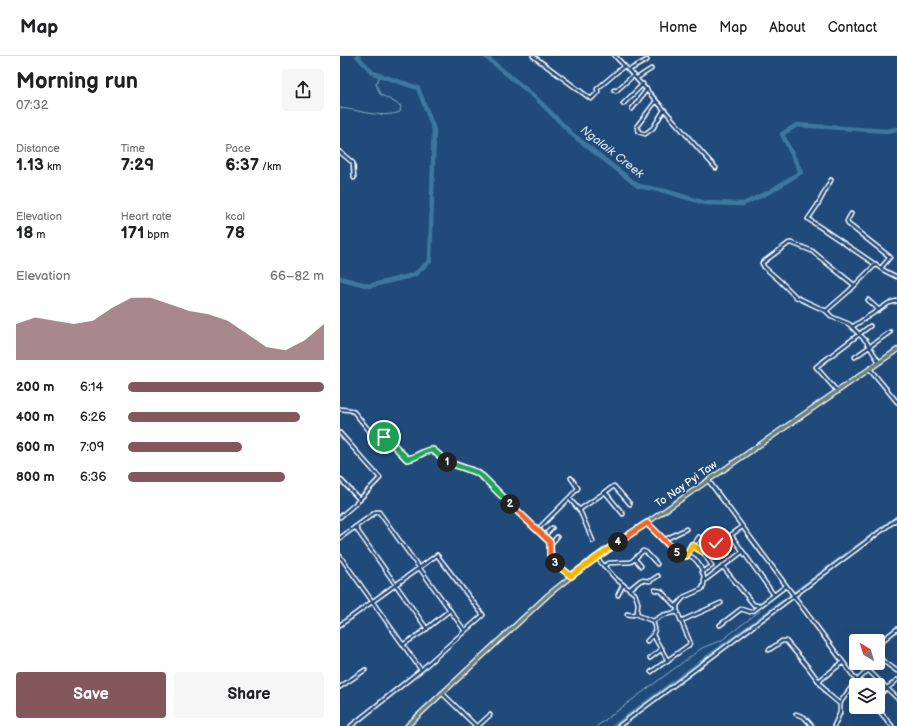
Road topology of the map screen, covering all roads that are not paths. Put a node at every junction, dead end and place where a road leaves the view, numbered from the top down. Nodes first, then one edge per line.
1 (533, 56) edge
2 (615, 56) edge
3 (647, 60) dead end
4 (624, 66) junction
5 (651, 69) dead end
6 (629, 70) junction
7 (634, 75) junction
8 (637, 78) junction
9 (643, 84) junction
10 (647, 89) junction
11 (614, 90) dead end
12 (656, 101) junction
13 (623, 104) dead end
14 (632, 109) dead end
15 (664, 110) junction
16 (340, 152) edge
17 (716, 168) dead end
18 (354, 178) dead end
19 (831, 180) dead end
20 (852, 214) dead end
21 (876, 264) junction
22 (881, 268) junction
23 (897, 277) edge
24 (854, 285) junction
25 (868, 300) dead end
26 (897, 302) edge
27 (879, 310) junction
28 (826, 311) junction
29 (870, 326) dead end
30 (852, 327) junction
31 (890, 332) dead end
32 (859, 334) junction
33 (869, 346) junction
34 (896, 352) edge
35 (855, 357) dead end
36 (879, 362) junction
37 (870, 369) junction
38 (837, 391) junction
39 (897, 402) edge
40 (340, 409) edge
41 (340, 434) edge
42 (343, 436) junction
43 (340, 439) edge
44 (571, 478) dead end
45 (340, 479) edge
46 (708, 480) junction
47 (605, 492) junction
48 (568, 498) junction
49 (360, 500) junction
50 (630, 504) dead end
51 (579, 510) junction
52 (622, 514) dead end
53 (340, 517) edge
54 (897, 519) edge
55 (647, 523) junction
56 (355, 527) junction
57 (742, 527) junction
58 (552, 528) dead end
59 (686, 529) dead end
60 (540, 532) junction
61 (544, 536) junction
62 (731, 536) junction
63 (557, 537) dead end
64 (699, 537) dead end
65 (340, 538) edge
66 (664, 540) junction
67 (593, 541) dead end
68 (551, 544) junction
69 (692, 545) junction
70 (702, 551) junction
71 (742, 552) junction
72 (340, 556) edge
73 (686, 556) junction
74 (596, 557) junction
75 (635, 559) junction
76 (657, 564) dead end
77 (604, 566) junction
78 (641, 566) dead end
79 (419, 567) junction
80 (723, 567) junction
81 (702, 572) junction
82 (571, 576) junction
83 (658, 576) dead end
84 (704, 581) junction
85 (396, 585) junction
86 (623, 585) junction
87 (786, 586) junction
88 (630, 589) junction
89 (656, 590) dead end
90 (793, 594) junction
91 (618, 595) dead end
92 (774, 595) junction
93 (373, 601) junction
94 (721, 603) dead end
95 (676, 607) junction
96 (758, 607) junction
97 (450, 610) junction
98 (678, 612) junction
99 (637, 613) junction
100 (627, 614) dead end
101 (681, 620) junction
102 (653, 621) junction
103 (340, 624) edge
104 (720, 625) dead end
105 (427, 629) junction
106 (897, 629) edge
107 (466, 631) junction
108 (653, 635) junction
109 (885, 638) edge
110 (647, 641) dead end
111 (404, 644) junction
112 (662, 649) junction
113 (770, 650) dead end
114 (650, 658) dead end
115 (668, 661) junction
116 (843, 662) junction
117 (885, 663) edge
118 (365, 670) dead end
119 (422, 670) junction
120 (868, 670) joint
121 (897, 671) edge
122 (651, 672) dead end
123 (855, 678) edge
124 (860, 678) edge
125 (897, 680) edge
126 (819, 681) junction
127 (340, 687) edge
128 (888, 688) junction
129 (885, 690) edge
130 (849, 692) edge
131 (442, 693) junction
132 (897, 698) edge
133 (840, 704) junction
134 (796, 714) dead end
135 (882, 714) edge
136 (490, 715) dead end
137 (351, 726) edge
138 (407, 726) edge
139 (476, 726) edge
140 (619, 726) edge
141 (812, 726) edge
142 (834, 726) edge
143 (892, 726) edge

1 - 4 street
2 - 4 street
3 - 6 street
4 - 6 street
5 - 8 street
6 - 7 street
7 - 8 street
7 - 11 street
8 - 9 street
9 - 10 street
9 - 13 street
10 - 12 street
10 - 14 street
12 - 15 street
12 - 15 street
15 - 17 street
16 - 18 street
19 - 21 street
20 - 22 street
21 - 22 street
21 - 24 street
22 - 23 street
24 - 28 street
24 - 28 street
25 - 27 street
26 - 27 street
27 - 30 street
28 - 30 street
29 - 32 street
30 - 32 street
31 - 33 street
32 - 33 street
32 - 38 street
33 - 35 street
33 - 36 street
34 - 36 main road, To Nay Pyi Taw
36 - 37 main road, To Nay Pyi Taw
37 - 38 main road, To Nay Pyi Taw
37 - 39 street
38 - 46 main road, To Nay Pyi Taw
40 - 60 street
41 - 42 street
42 - 43 street
42 - 49 street
44 - 48 street
45 - 49 street
46 - 55 main road, To Nay Pyi Taw
46 - 57 street
47 - 50 street
47 - 51 street
47 - 52 street
48 - 51 street
48 - 60 street
49 - 53 street
51 - 67 street
54 - 90 street
55 - 66 street
55 - 74 main road, To Nay Pyi Taw
56 - 65 street
56 - 79 street
56 - 85 street
57 - 62 street
57 - 87 street
58 - 61 street
59 - 66 street
60 - 61 street
61 - 68 street
62 - 70 street
62 - 71 street
63 - 68 street
64 - 69 street
66 - 73 street
68 - 82 street
69 - 70 street
69 - 73 street
70 - 81 street
71 - 80 street
71 - 92 street
72 - 93 street
73 - 81 street
74 - 77 street
74 - 82 main road, To Nay Pyi Taw
75 - 76 street
75 - 77 street
75 - 78 street
77 - 86 street
79 - 85 street
79 - 97 street
79 - 107 street
80 - 84 street
80 - 96 street
81 - 84 street
82 - 131 main road, To Nay Pyi Taw
83 - 88 street
84 - 95 street
85 - 93 street
85 - 105 street
86 - 88 street
86 - 91 street
87 - 90 street
87 - 92 street
88 - 99 street
89 - 95 street
90 - 116 street
90 - 140 street
92 - 96 street
93 - 103 street
93 - 111 street
94 - 101 street
95 - 98 street
96 - 104 street
97 - 105 street
97 - 107 street
98 - 101 street
98 - 102 street
99 - 100 street
99 - 102 street
101 - 115 street
102 - 108 street
105 - 111 street
106 - 109 street
107 - 119 street
108 - 110 street
108 - 112 street
111 - 119 street
112 - 114 street
112 - 115 street
113 - 126 street
115 - 122 street
116 - 123 street
116 - 126 street
117 - 121 street
118 - 127 street
119 - 137 street
120 - 124 street
120 - 128 street
125 - 128 street
126 - 133 street
128 - 129 street
128 - 132 street
130 - 133 street
131 - 138 main road, To Nay Pyi Taw
131 - 139 street
133 - 142 street
134 - 141 street
135 - 143 street
136 - 139 street

